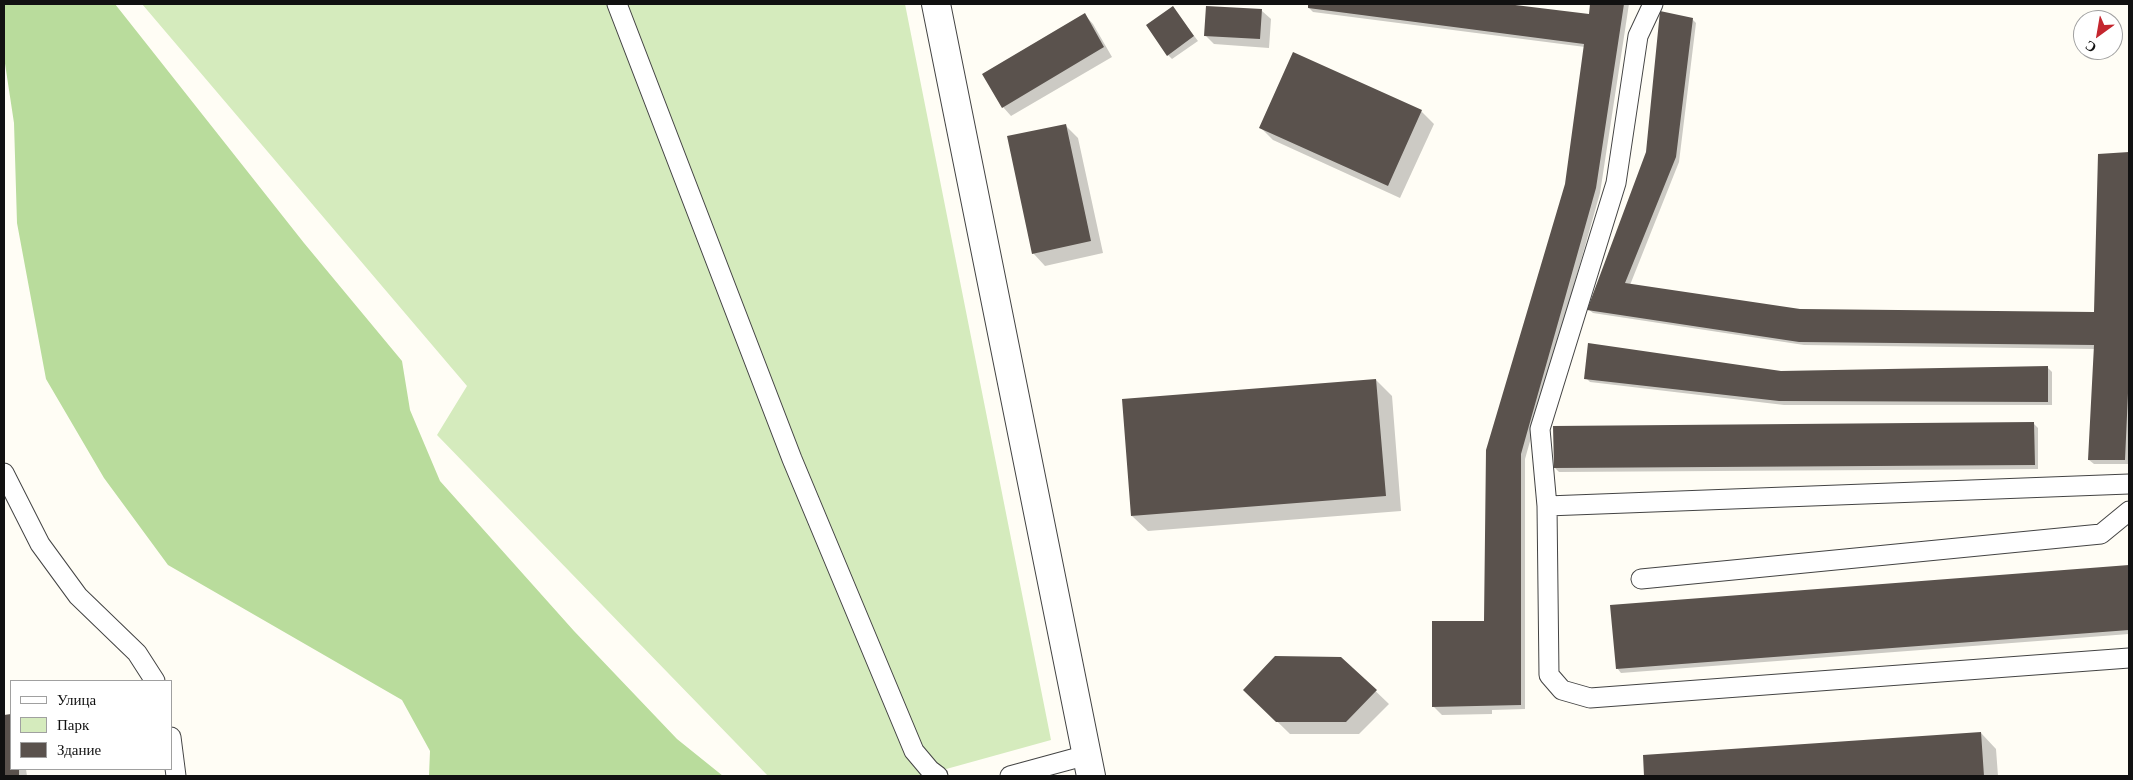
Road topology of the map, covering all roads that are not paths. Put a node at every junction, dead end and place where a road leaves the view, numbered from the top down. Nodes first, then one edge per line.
1 (617, 4) edge
2 (936, 4) edge
3 (1653, 4) edge
4 (4, 473) edge
5 (2129, 484) edge
6 (1547, 506) junction
7 (2129, 511) edge
8 (1641, 579) dead end
9 (2129, 658) edge
10 (154, 680) edge
11 (172, 745) edge
12 (1089, 766) edge
13 (176, 776) edge
14 (938, 776) edge
15 (1010, 776) edge

1 - 14 lane
2 - 12 street
3 - 6 lane
4 - 10 lane
5 - 6 lane
6 - 9 lane
7 - 8 lane
11 - 13 lane
12 - 15 lane

